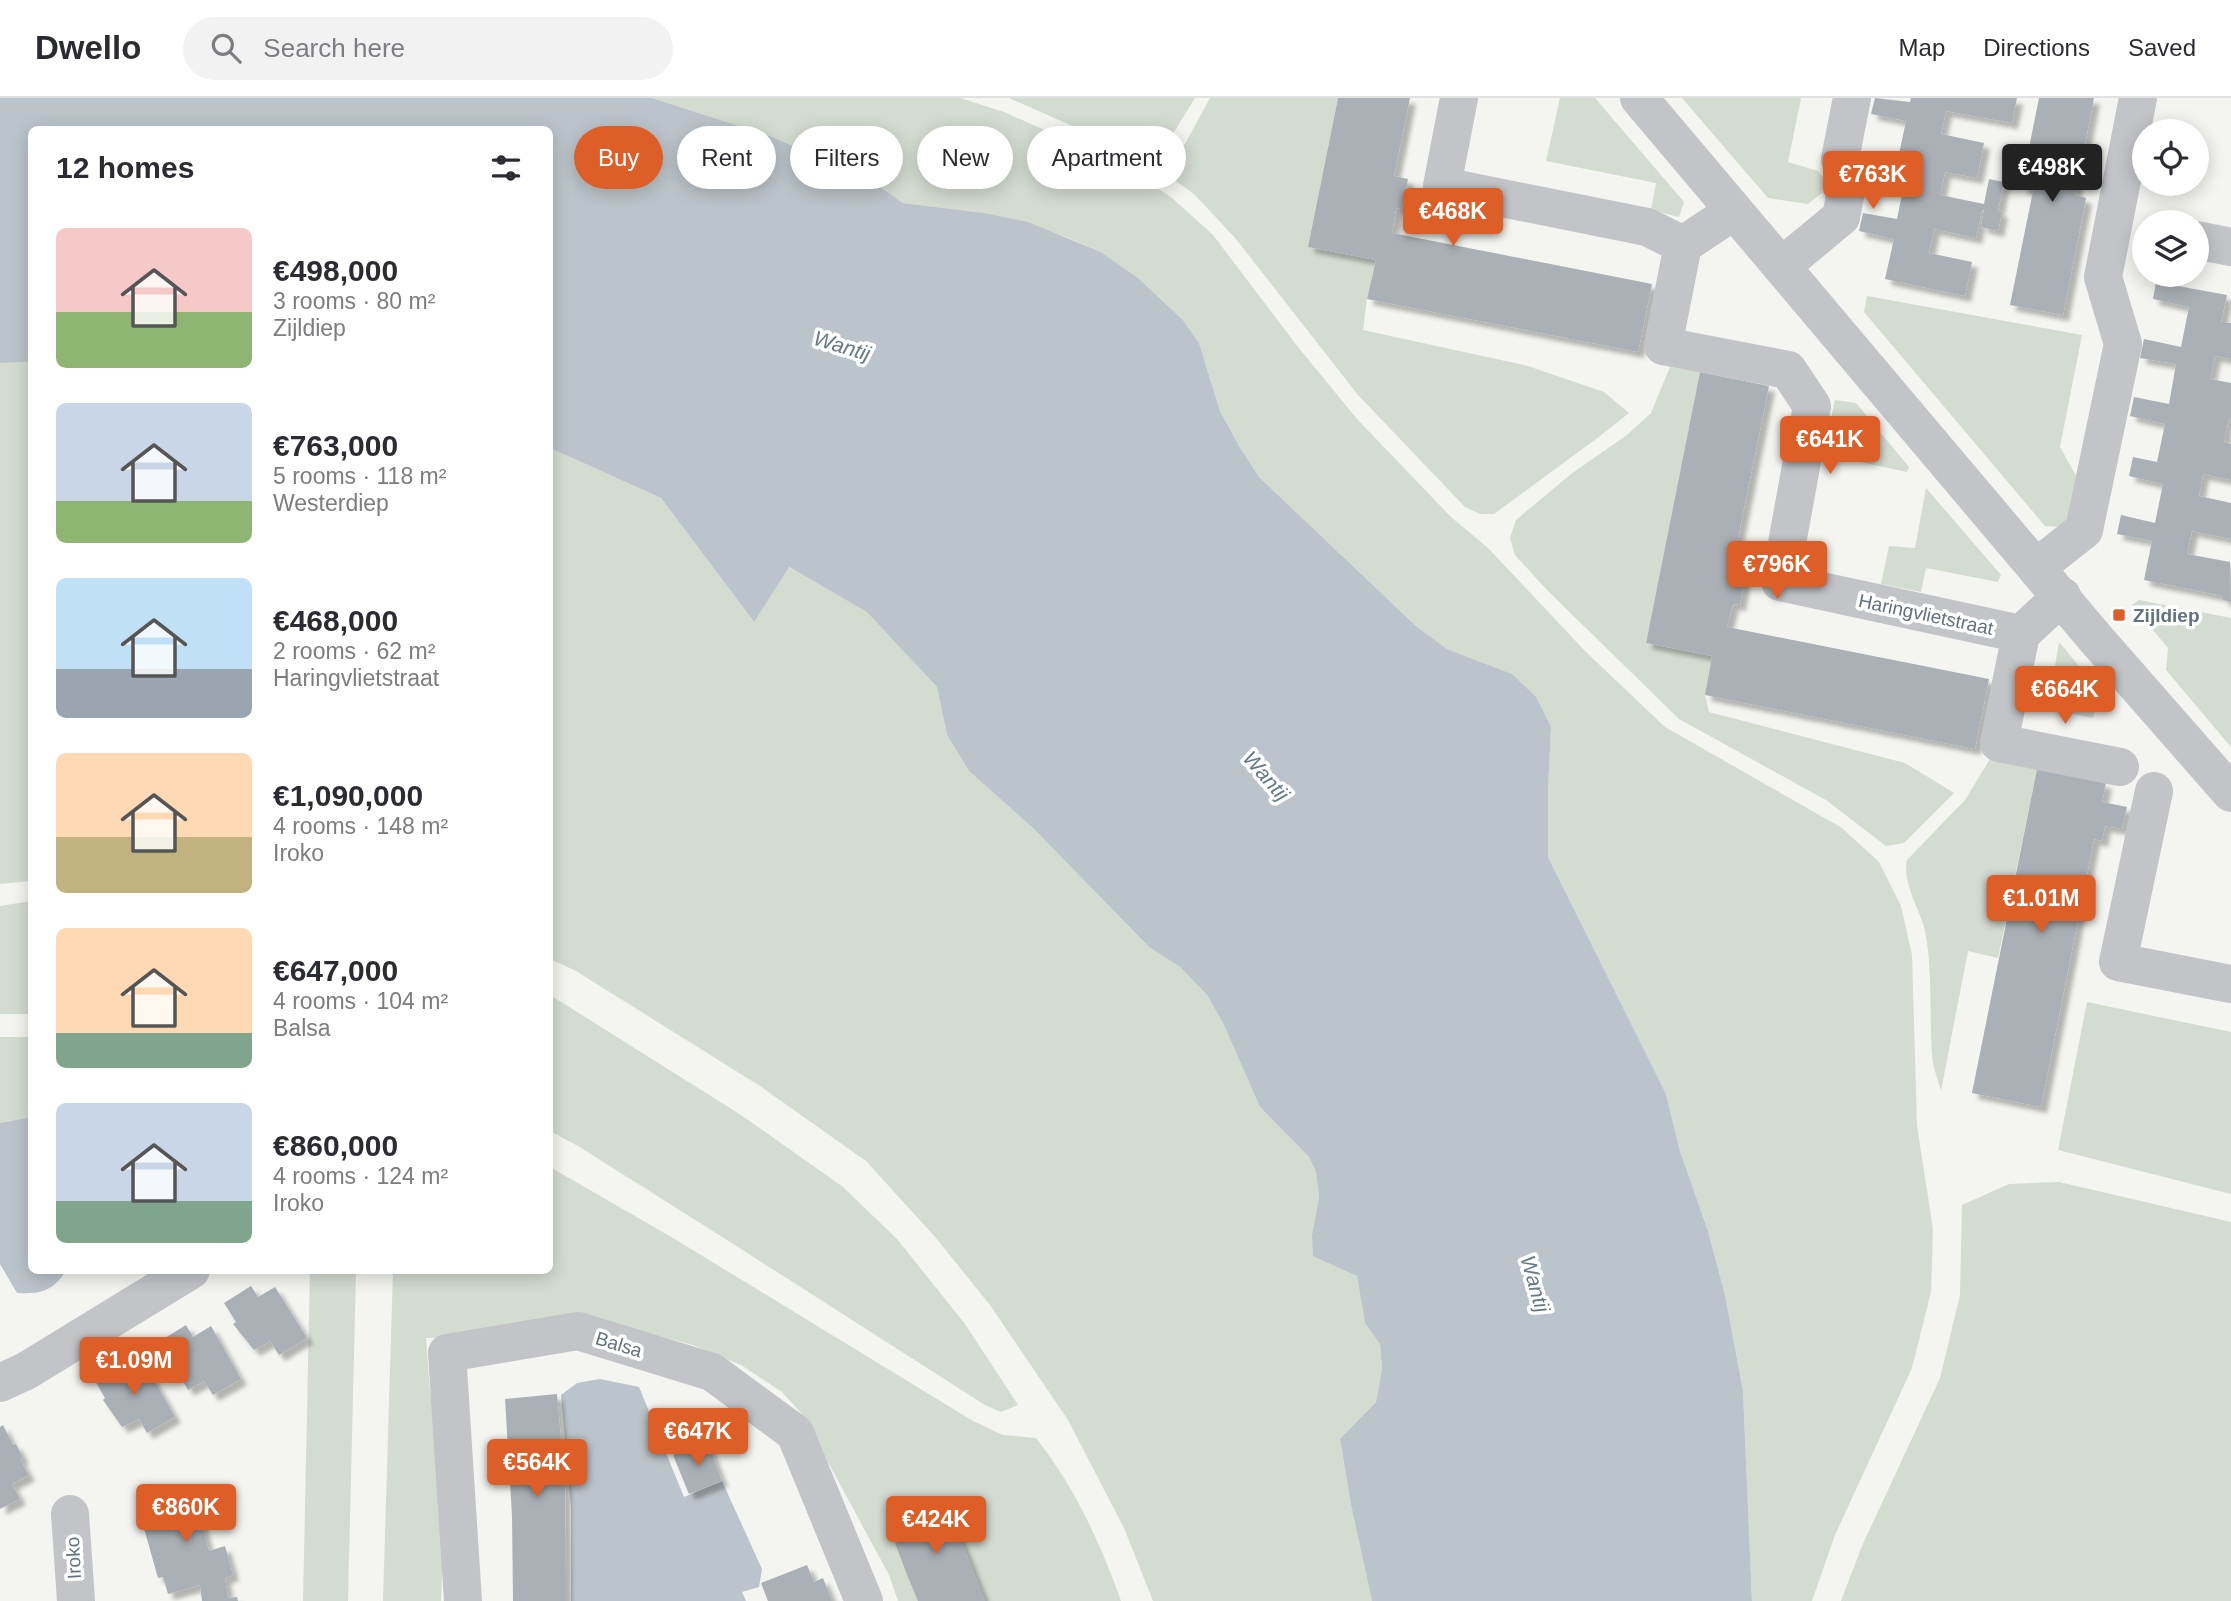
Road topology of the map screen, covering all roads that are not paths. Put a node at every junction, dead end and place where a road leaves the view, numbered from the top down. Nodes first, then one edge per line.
1 (1459, 98) edge
2 (1639, 98) edge
3 (1852, 98) edge
4 (2138, 98) edge
5 (1734, 211) junction
6 (2129, 227) edge
7 (2209, 243) edge
8 (1683, 245) junction
9 (2231, 247) edge
10 (1782, 266) junction
11 (2037, 567) junction
12 (2062, 596) junction
13 (2021, 634) junction
14 (2120, 767) dead end
15 (2154, 792) dead end
16 (2231, 793) edge
17 (2231, 984) edge
18 (184, 1274) edge
19 (0, 1383) edge
20 (71, 1514) dead end
21 (76, 1601) edge
22 (463, 1601) edge
23 (864, 1601) edge

1 - 8 street
2 - 5 street
3 - 10 street
4 - 6 street
5 - 8 street
5 - 10 street
6 - 11 street
7 - 9 street
8 - 13 street, Haringvlietstraat
10 - 11 street
11 - 12 street
12 - 13 street, Haringvlietstraat
12 - 16 street
13 - 14 street, Haringvlietstraat
15 - 17 street
18 - 19 street
20 - 21 street, Iroko
22 - 23 street, Balsa

